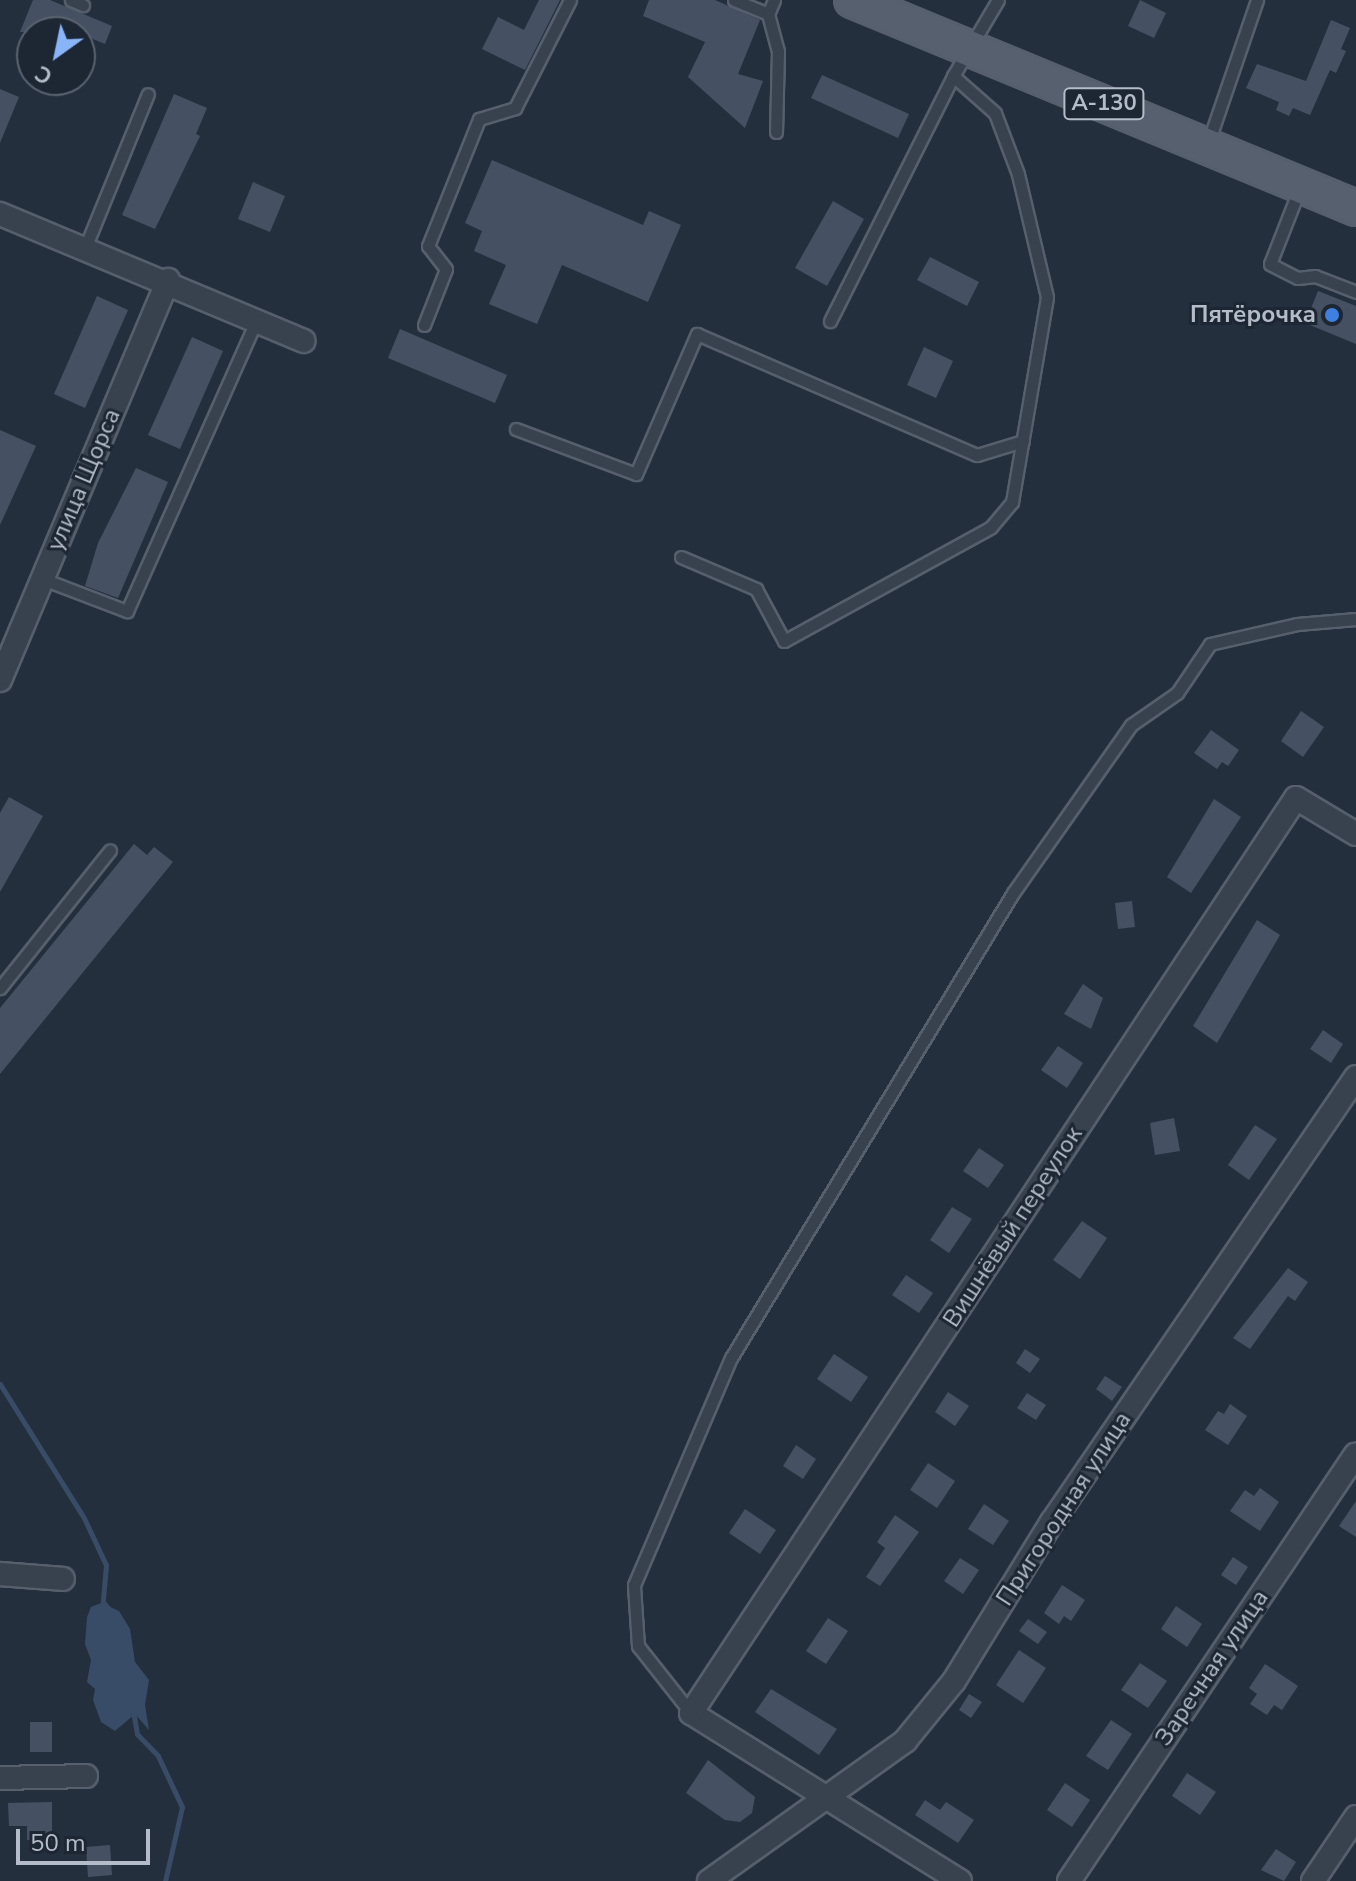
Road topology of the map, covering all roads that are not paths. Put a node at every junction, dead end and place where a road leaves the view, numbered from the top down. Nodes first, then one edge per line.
1 (71, 0) edge
2 (570, 0) edge
3 (734, 0) edge
4 (774, 0) edge
5 (852, 0) edge
6 (998, 0) edge
7 (1257, 0) edge
8 (83, 5) dead end
9 (768, 14) junction
10 (962, 62) junction
11 (148, 94) dead end
12 (776, 132) dead end
13 (1207, 147) junction
14 (1300, 185) junction
15 (1356, 208) edge
16 (0, 214) edge
17 (85, 248) junction
18 (168, 280) junction
19 (1356, 292) edge
20 (256, 321) junction
21 (830, 321) dead end
22 (424, 325) dead end
23 (304, 341) dead end
24 (516, 429) dead end
25 (1023, 441) junction
26 (681, 557) dead end
27 (43, 579) junction
28 (1356, 619) edge
29 (0, 680) edge
30 (1356, 834) edge
31 (110, 850) dead end
32 (0, 988) edge
33 (1356, 1077) edge
34 (1356, 1454) edge
35 (0, 1574) edge
36 (63, 1579) dead end
37 (691, 1713) junction
38 (86, 1776) dead end
39 (0, 1778) edge
40 (829, 1797) junction
41 (1356, 1817) edge
42 (709, 1881) edge
43 (960, 1881) edge
44 (1069, 1881) edge
45 (1313, 1881) edge

1 - 8 lane
2 - 22 lane
3 - 9 lane
4 - 9 lane
5 - 10 main road, А-130
6 - 10 lane
7 - 13 lane
9 - 12 lane
10 - 13 main road, А-130
10 - 21 lane
10 - 25 lane
11 - 17 lane
13 - 14 main road, А-130
14 - 15 main road, А-130
14 - 19 lane
16 - 17 street
17 - 18 street
18 - 20 street
18 - 27 street, улица Щорса
20 - 23 street
20 - 27 lane
24 - 25 lane
25 - 26 lane
27 - 29 street, улица Щорса
28 - 37 lane
30 - 37 street, Вишнёвый переулок
31 - 32 lane
33 - 40 street, Пригородная улица
34 - 44 street, Заречная улица
35 - 36 street
37 - 40 street
38 - 39 street
40 - 42 street, Пригородная улица
40 - 43 street
41 - 45 street

